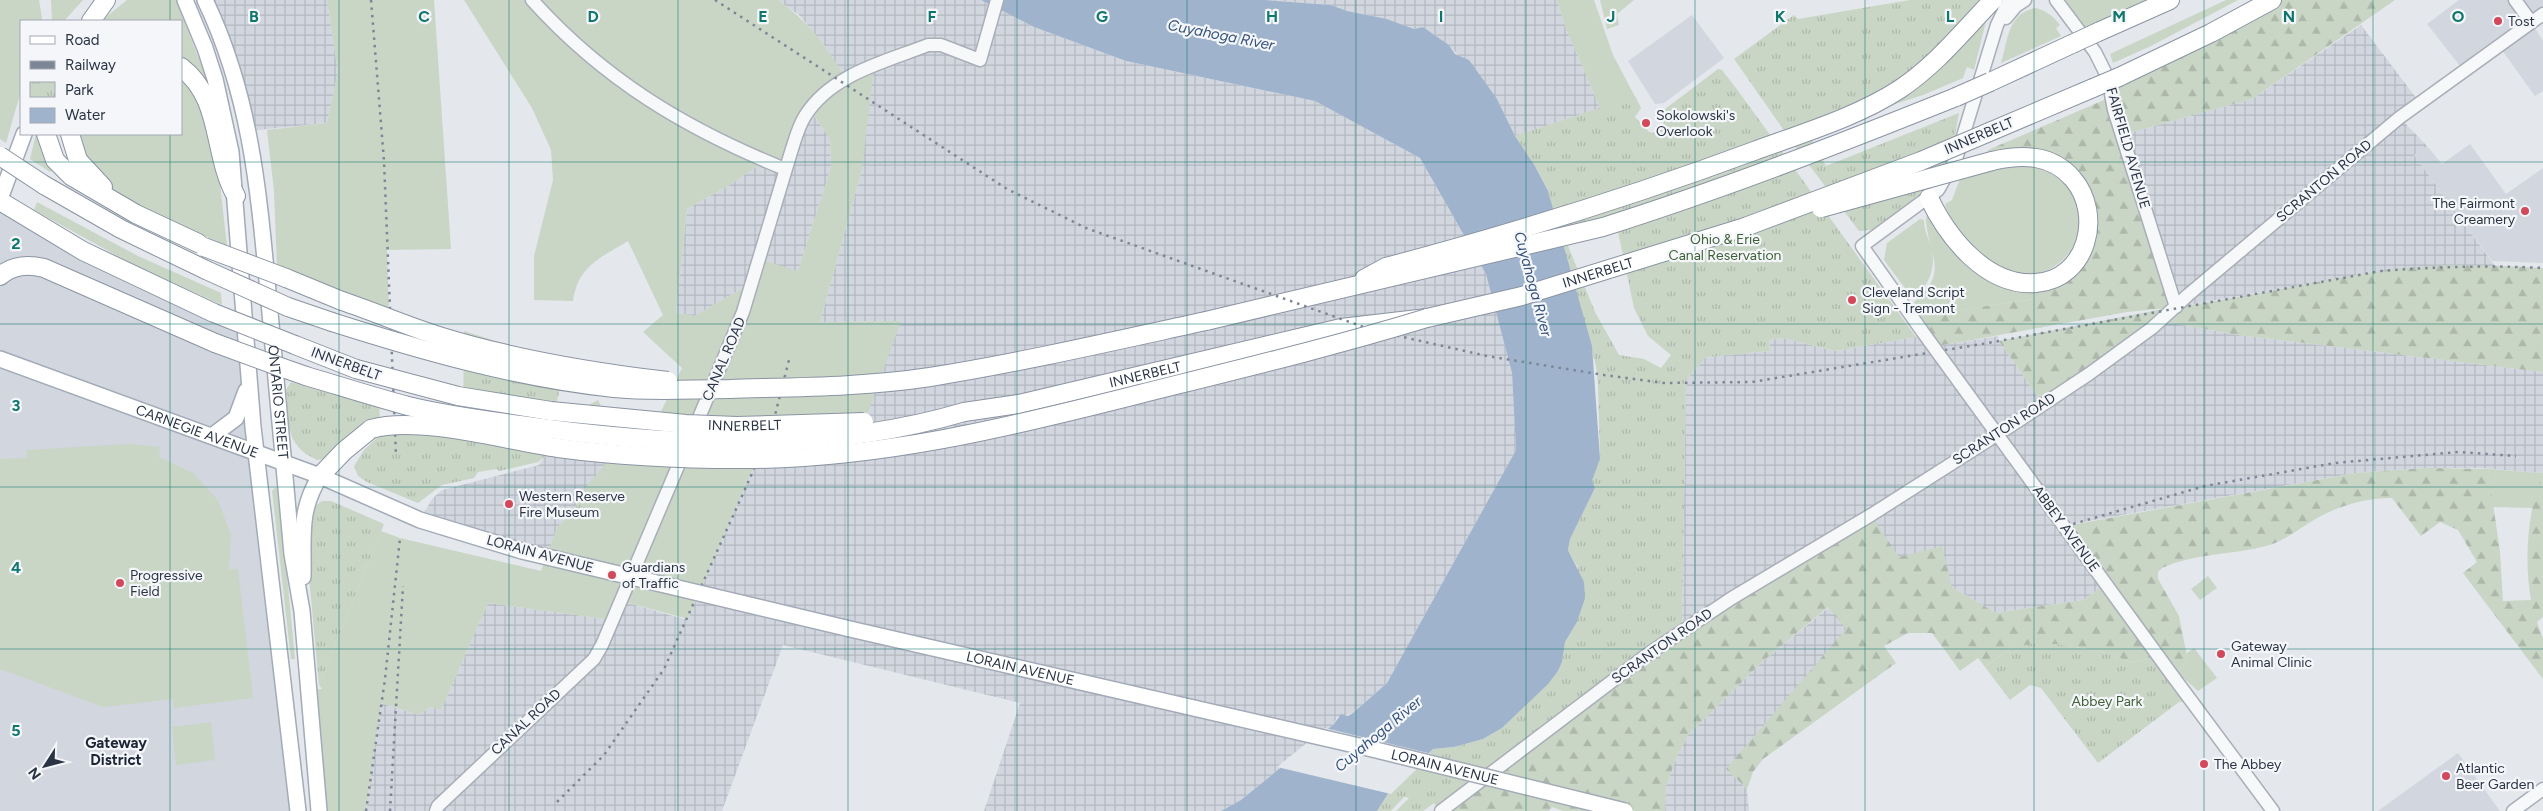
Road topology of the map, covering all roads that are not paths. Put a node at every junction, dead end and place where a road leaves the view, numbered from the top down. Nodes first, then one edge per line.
1 (104, 0) edge
2 (185, 0) edge
3 (206, 0) edge
4 (532, 0) edge
5 (998, 0) edge
6 (1993, 0) edge
7 (2010, 0) edge
8 (2025, 0) edge
9 (2047, 0) edge
10 (2170, 0) edge
11 (2272, 0) edge
12 (2515, 0) edge
13 (2059, 4) edge
14 (2543, 14) edge
15 (83, 20) edge
16 (92, 20) edge
17 (2531, 22) junction
18 (1988, 53) junction
19 (182, 68) edge
20 (24, 135) edge
21 (46, 135) edge
22 (70, 135) edge
23 (0, 156) edge
24 (785, 169) junction
25 (236, 196) junction
26 (1929, 198) junction
27 (0, 200) edge
28 (1745, 227) junction
29 (201, 245) junction
30 (0, 276) edge
31 (1348, 288) junction
32 (2176, 307) junction
33 (1427, 318) junction
34 (0, 359) edge
35 (249, 383) junction
36 (728, 389) junction
37 (964, 412) junction
38 (212, 436) junction
39 (257, 453) junction
40 (284, 463) junction
41 (320, 476) junction
42 (420, 520) joint
43 (302, 611) junction
44 (2543, 789) edge
45 (298, 811) edge
46 (319, 811) edge
47 (436, 811) edge
48 (1441, 811) edge
49 (1624, 811) edge
50 (2273, 811) edge
51 (2513, 811) edge

1 - 15 main road
1 - 16 highway
2 - 25 main road, ONTARIO STREET
3 - 40 main road, ONTARIO STREET
4 - 24 street
5 - 24 street, CANAL ROAD
6 - 31 highway
7 - 18 street
8 - 18 street
9 - 13 street
10 - 31 highway, bridge
11 - 28 highway, INNERBELT, bridge
12 - 17 street
13 - 32 street, FAIRFIELD AVENUE
14 - 17 street, SCRANTON ROAD
17 - 32 street, SCRANTON ROAD
18 - 26 street
19 - 25 highway
20 - 27 main road
21 - 29 highway
22 - 29 highway
23 - 36 highway, bridge
24 - 47 street, CANAL ROAD
25 - 35 main road, ONTARIO STREET
26 - 28 highway, bridge
26 - 50 street, ABBEY AVENUE, bridge
27 - 37 highway, INNERBELT, bridge
28 - 33 highway, INNERBELT
29 - 36 highway, bridge
30 - 37 highway, bridge
31 - 36 highway, bridge
32 - 48 street, SCRANTON ROAD
33 - 37 highway, INNERBELT, bridge
33 - 41 highway, bridge
34 - 38 main road, CARNEGIE AVENUE
35 - 38 main road
35 - 39 main road, ONTARIO STREET
38 - 39 main road, CARNEGIE AVENUE
39 - 40 main road, CARNEGIE AVENUE
39 - 45 main road, ONTARIO STREET
40 - 41 main road, CARNEGIE AVENUE
40 - 43 main road, ONTARIO STREET
41 - 42 main road, CARNEGIE AVENUE
41 - 43 main road
42 - 49 main road, LORAIN AVENUE, bridge
43 - 46 main road, ONTARIO STREET
44 - 51 street

